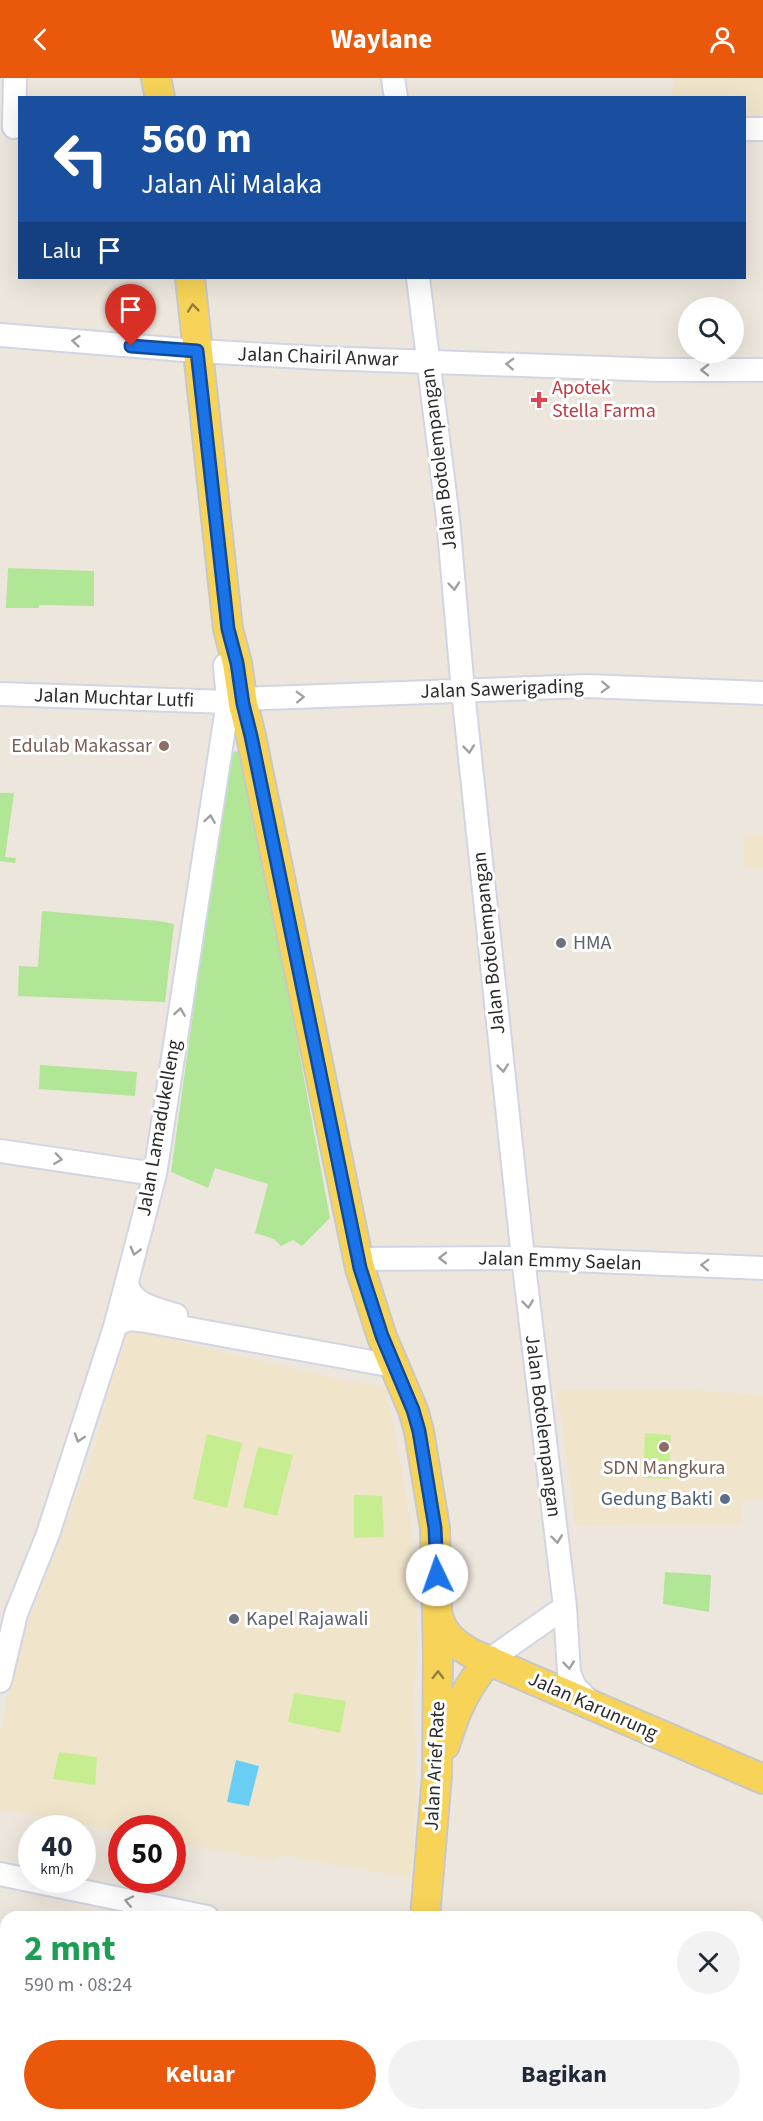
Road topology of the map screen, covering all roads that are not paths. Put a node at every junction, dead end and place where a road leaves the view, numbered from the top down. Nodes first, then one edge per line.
1 (15, 78) edge
2 (156, 78) edge
3 (393, 78) edge
4 (160, 96) edge
5 (396, 96) edge
6 (11, 127) edge
7 (746, 129) edge
8 (763, 129) edge
9 (190, 279) edge
10 (418, 279) edge
11 (0, 335) edge
12 (197, 351) junction
13 (427, 361) junction
14 (763, 370) edge
15 (463, 690) junction
16 (763, 693) edge
17 (0, 694) edge
18 (235, 700) junction
19 (0, 1151) edge
20 (155, 1174) junction
21 (523, 1258) junction
22 (358, 1259) junction
23 (763, 1268) edge
24 (127, 1282) junction
25 (115, 1327) junction
26 (258, 1340) junction
27 (394, 1366) junction
28 (565, 1607) junction
29 (8, 1613) edge
30 (438, 1615) junction
31 (489, 1660) junction
32 (0, 1681) edge
33 (610, 1714) junction
34 (437, 1775) junction
35 (763, 1779) edge
36 (0, 1874) edge
37 (160, 1911) edge
38 (426, 1911) edge

1 - 6 street
2 - 4 main road
3 - 5 street
7 - 8 street
12 -> 9 main road, Jalan Arief Rate
10 - 13 street, Jalan Botolempangan
12 -> 11 street, Jalan Chairil Anwar
12 - 13 street, Jalan Chairil Anwar
12 - 18 main road, Jalan Arief Rate
14 -> 13 street, Jalan Chairil Anwar
13 -> 15 street, Jalan Botolempangan
15 -> 16 street, Jalan Sawerigading
18 -> 15 street, Jalan Sawerigading
15 -> 21 street, Jalan Botolempangan
17 - 18 street, Jalan Muchtar Lutfi
20 -> 18 street, Jalan Lamadukelleng
18 - 22 main road, Jalan Arief Rate
19 -> 20 street
20 -> 24 street, Jalan Lamadukelleng
21 -> 22 street, Jalan Emmy Saelan
23 -> 21 street, Jalan Emmy Saelan
21 -> 28 street, Jalan Botolempangan
22 - 27 main road, Jalan Arief Rate
24 - 25 street, Jalan Lamadukelleng
24 - 26 street
25 - 26 street
25 -> 29 street, Jalan Lamadukelleng
26 - 27 street
27 - 30 main road, Jalan Arief Rate
28 - 31 street
28 -> 33 street, Jalan Botolempangan
29 - 32 street, Jalan Lamadukelleng
30 - 31 main road, Jalan Karunrung
34 -> 30 main road, Jalan Arief Rate
31 - 33 main road, Jalan Karunrung
31 - 34 main road
33 - 35 main road, Jalan Karunrung
34 - 38 main road, Jalan Arief Rate
37 -> 36 street

